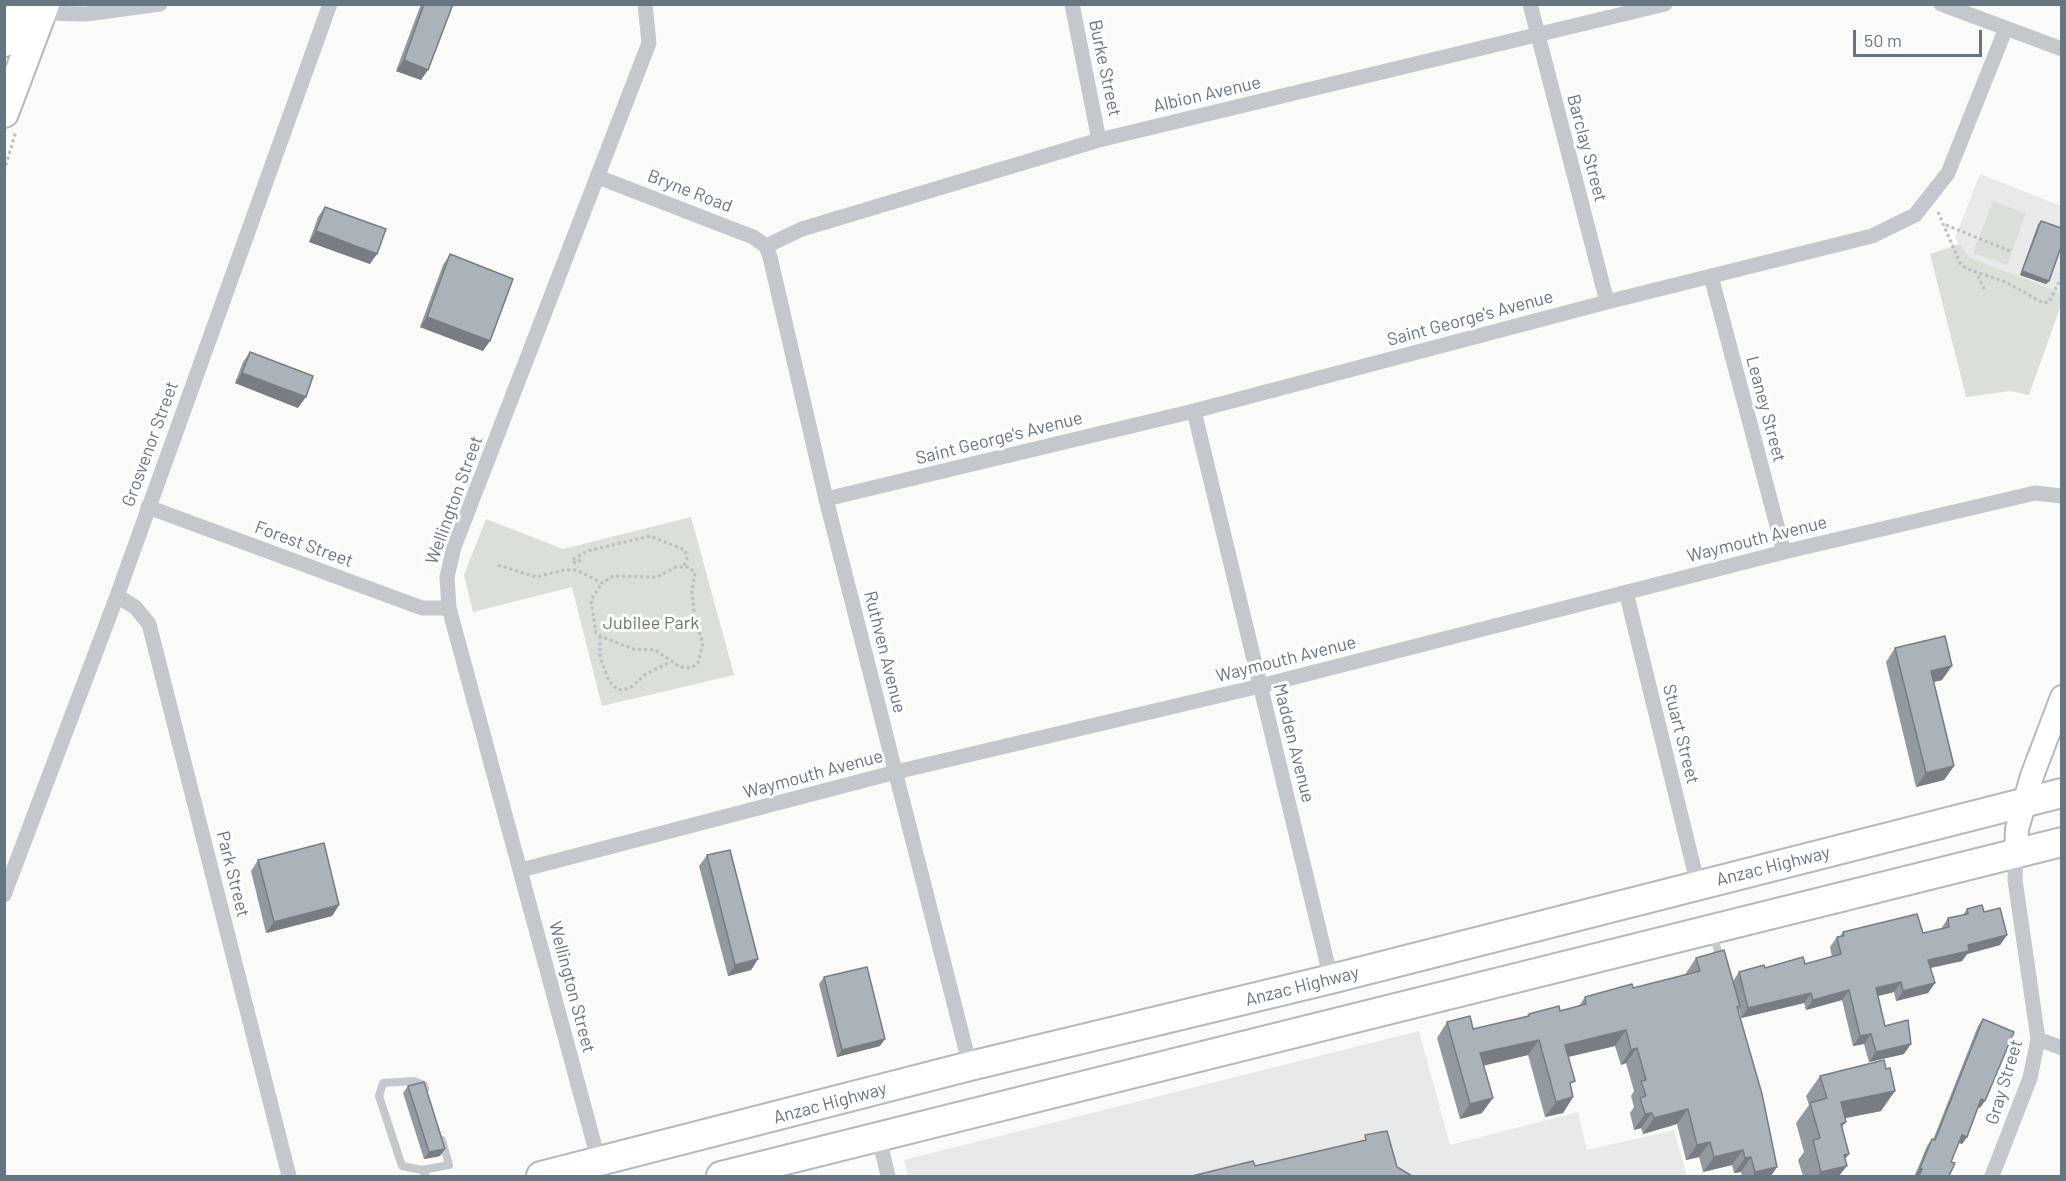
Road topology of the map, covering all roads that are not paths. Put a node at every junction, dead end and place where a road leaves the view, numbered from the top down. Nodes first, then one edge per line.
1 (160, 4) edge
2 (330, 4) edge
3 (645, 4) edge
4 (1072, 4) edge
5 (1530, 4) edge
6 (1665, 4) edge
7 (1941, 4) edge
8 (35, 7) edge
9 (2006, 28) junction
10 (1538, 36) junction
11 (4, 42) edge
12 (2061, 49) edge
13 (4, 113) edge
14 (1100, 140) junction
15 (598, 177) junction
16 (765, 246) junction
17 (1711, 276) junction
18 (1607, 302) junction
19 (1194, 411) junction
20 (2061, 496) edge
21 (826, 499) junction
22 (148, 507) junction
23 (1784, 552) junction
24 (1626, 592) junction
25 (117, 596) junction
26 (449, 608) junction
27 (1260, 686) junction
28 (2061, 697) edge
29 (896, 772) junction
30 (2061, 793) edge
31 (2025, 802) junction
32 (2061, 842) edge
33 (1854, 846) junction
34 (2016, 855) junction
35 (520, 870) junction
36 (1698, 885) junction
37 (1866, 890) junction
38 (4, 895) edge
39 (1561, 921) junction
40 (1712, 928) junction
41 (1600, 955) junction
42 (1722, 966) edge
43 (1331, 979) junction
44 (1397, 1007) junction
45 (2038, 1039) junction
46 (2061, 1048) edge
47 (970, 1066) junction
48 (427, 1095) edge
49 (757, 1122) junction
50 (440, 1135) edge
51 (879, 1138) junction
52 (599, 1162) junction
53 (770, 1164) junction
54 (424, 1173) edge
55 (289, 1176) edge
56 (541, 1176) edge
57 (721, 1176) edge
58 (888, 1176) edge
59 (1992, 1176) edge

1 - 8 street
2 - 22 street, Grosvenor Street
3 - 15 street, Wellington Street
4 - 14 street, Burke Street
5 - 10 street, Barclay Street
6 - 10 street, Albion Avenue
7 - 9 street
8 - 11 highway
8 - 13 highway
9 - 12 street
9 - 17 street, Saint George's Avenue
10 - 14 street, Albion Avenue
10 - 18 street, Barclay Street
14 - 16 street, Albion Avenue
15 - 16 street, Bryne Road
15 - 26 street, Wellington Street
16 - 21 street, Ruthven Avenue
17 - 18 street, Saint George's Avenue
17 - 23 street, Leaney Street
18 - 19 street, Saint George's Avenue
19 - 21 street, Saint George's Avenue
19 - 27 street, Madden Avenue
20 - 23 street, Waymouth Avenue
21 - 29 street, Ruthven Avenue
22 - 25 street, Grosvenor Street
22 - 26 street, Forest Street
23 - 24 street, Waymouth Avenue
24 - 27 street, Waymouth Avenue
24 - 36 street, Stuart Street
25 - 38 street, Grosvenor Street
25 - 55 street, Park Street
26 - 35 street, Wellington Street
27 - 29 street, Waymouth Avenue
27 - 43 street, Madden Avenue
28 - 31 street
29 - 35 street, Waymouth Avenue
29 - 47 street, Ruthven Avenue
30 - 31 highway, Anzac Highway
31 - 33 highway, Anzac Highway
31 - 34 street
32 - 34 highway
33 - 36 highway, Anzac Highway
33 - 37 highway
34 - 37 highway
34 - 45 street, Gray Street
35 - 52 street, Wellington Street
36 - 39 highway, Anzac Highway
37 - 40 highway
39 - 41 highway
39 - 43 highway, Anzac Highway
40 - 41 highway
40 - 42 lane
41 - 44 highway
43 - 44 highway
43 - 47 highway, Anzac Highway
44 - 51 highway
45 - 46 street
45 - 59 street, Gray Street
47 - 49 highway, Anzac Highway
48 - 54 lane
49 - 52 highway, Anzac Highway
49 - 53 highway
50 - 54 lane
51 - 53 highway
51 - 58 street
52 - 56 highway, Anzac Highway
53 - 57 highway

